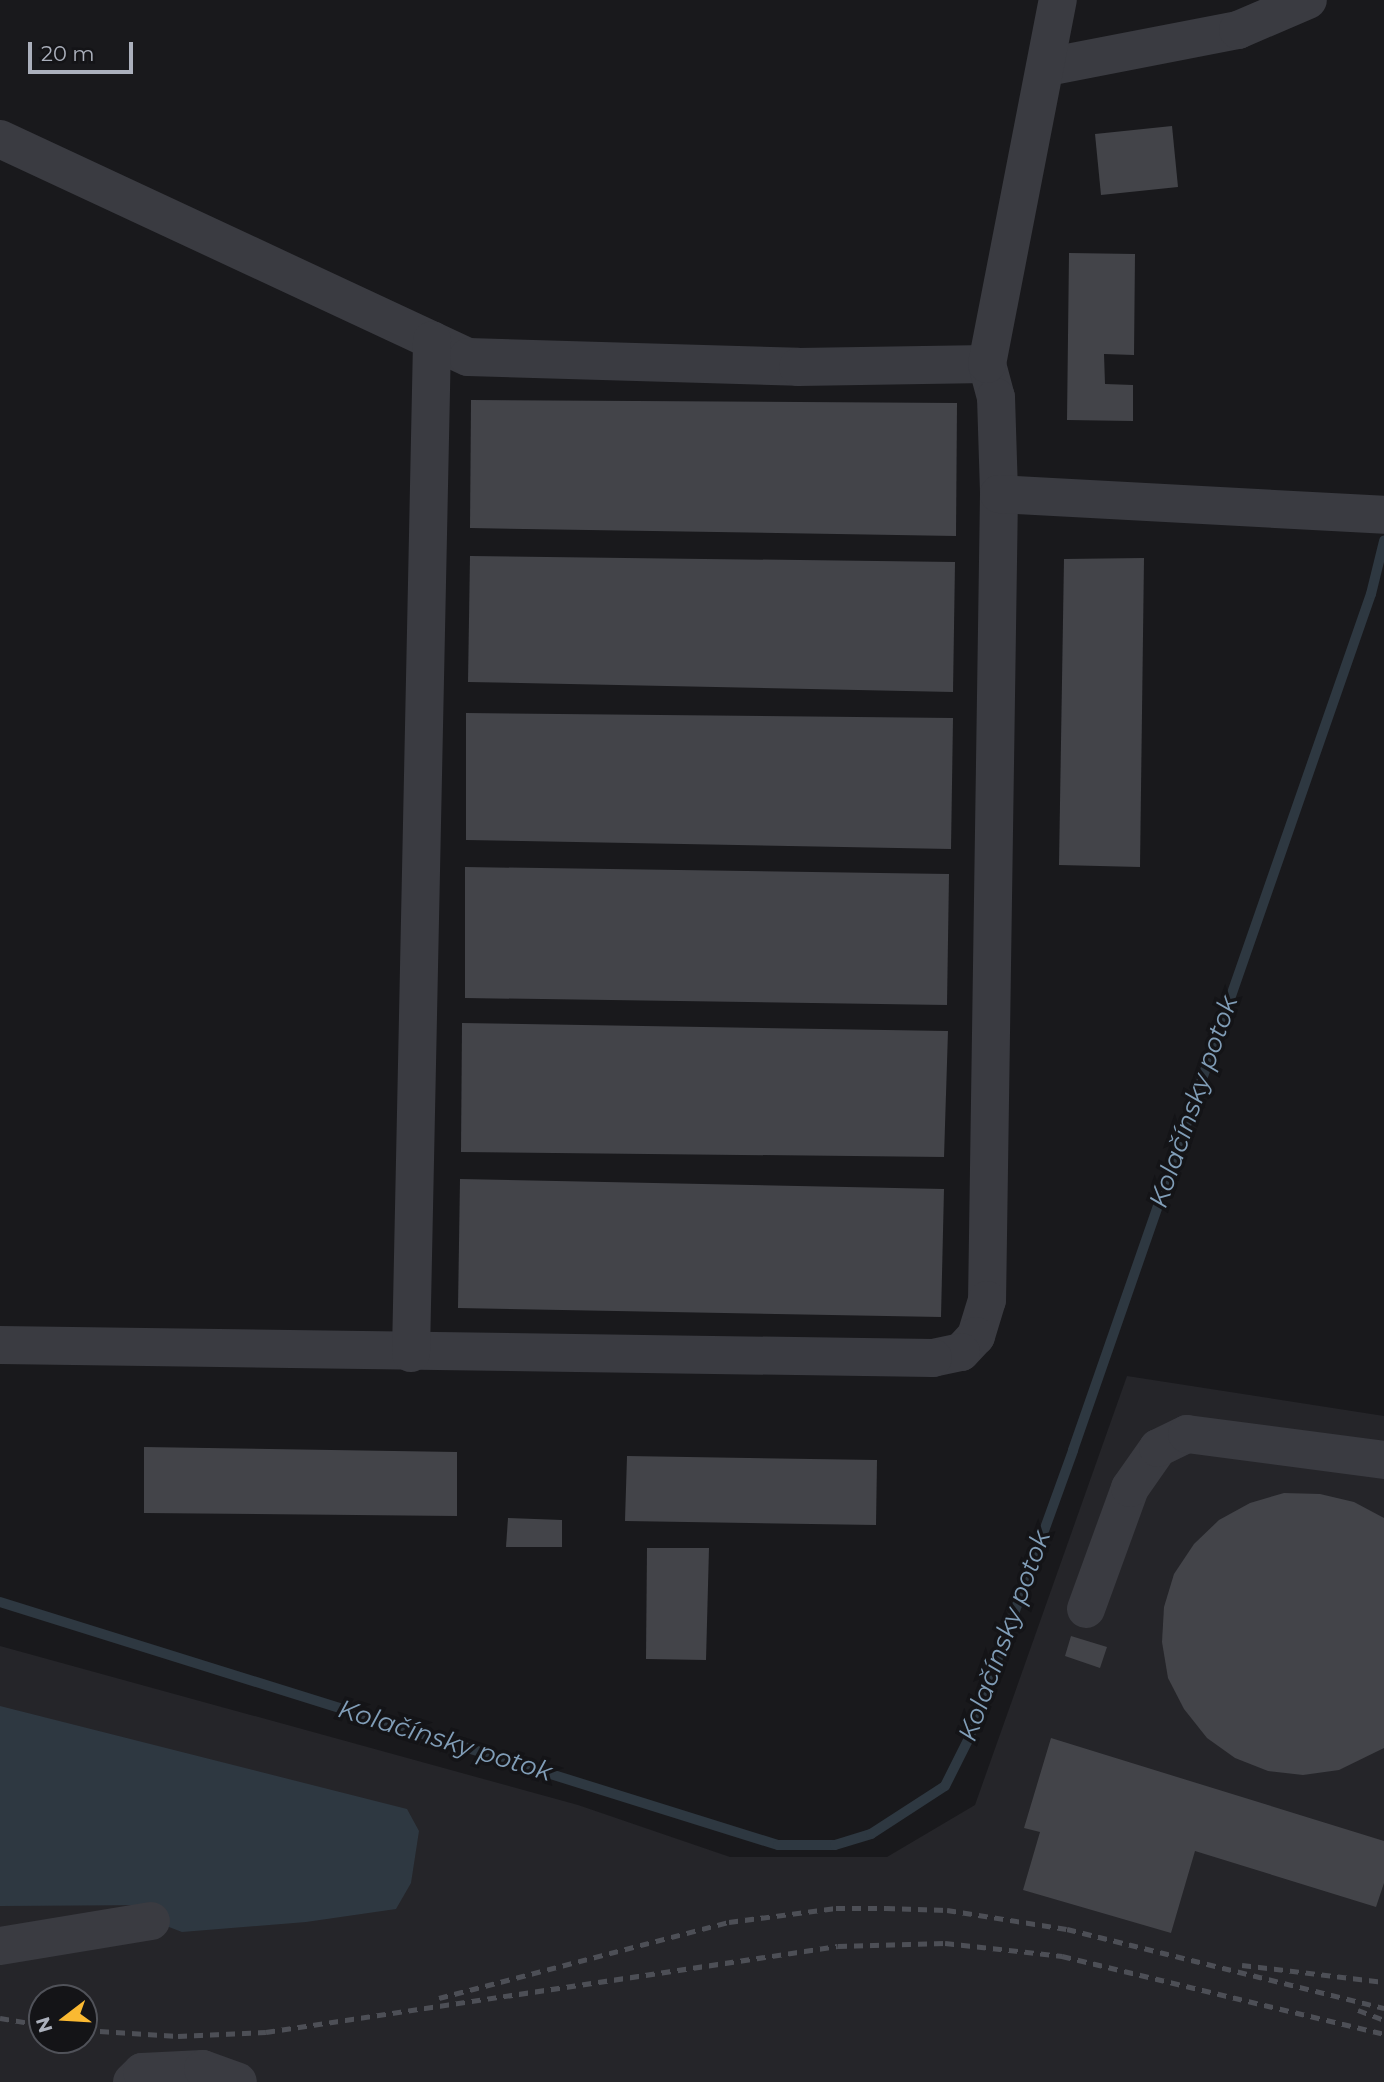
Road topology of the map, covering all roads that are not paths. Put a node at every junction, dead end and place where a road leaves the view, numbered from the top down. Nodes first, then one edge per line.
1 (1058, 0) edge
2 (1289, 3) edge
3 (1047, 67) junction
4 (0, 139) edge
5 (432, 340) junction
6 (987, 364) junction
7 (999, 494) junction
8 (1370, 514) edge
9 (0, 1345) edge
10 (411, 1353) junction
11 (1384, 1460) edge
12 (1086, 1609) dead end
13 (151, 1921) dead end
14 (0, 1945) edge
15 (132, 2082) edge
16 (238, 2082) edge

1 - 3 lane
2 - 3 lane
3 - 6 lane
4 - 5 lane
5 - 6 lane
5 - 10 lane
6 - 7 lane
7 - 8 lane
7 - 10 lane
9 - 10 lane
11 - 12 lane
13 - 14 lane
15 - 16 lane

